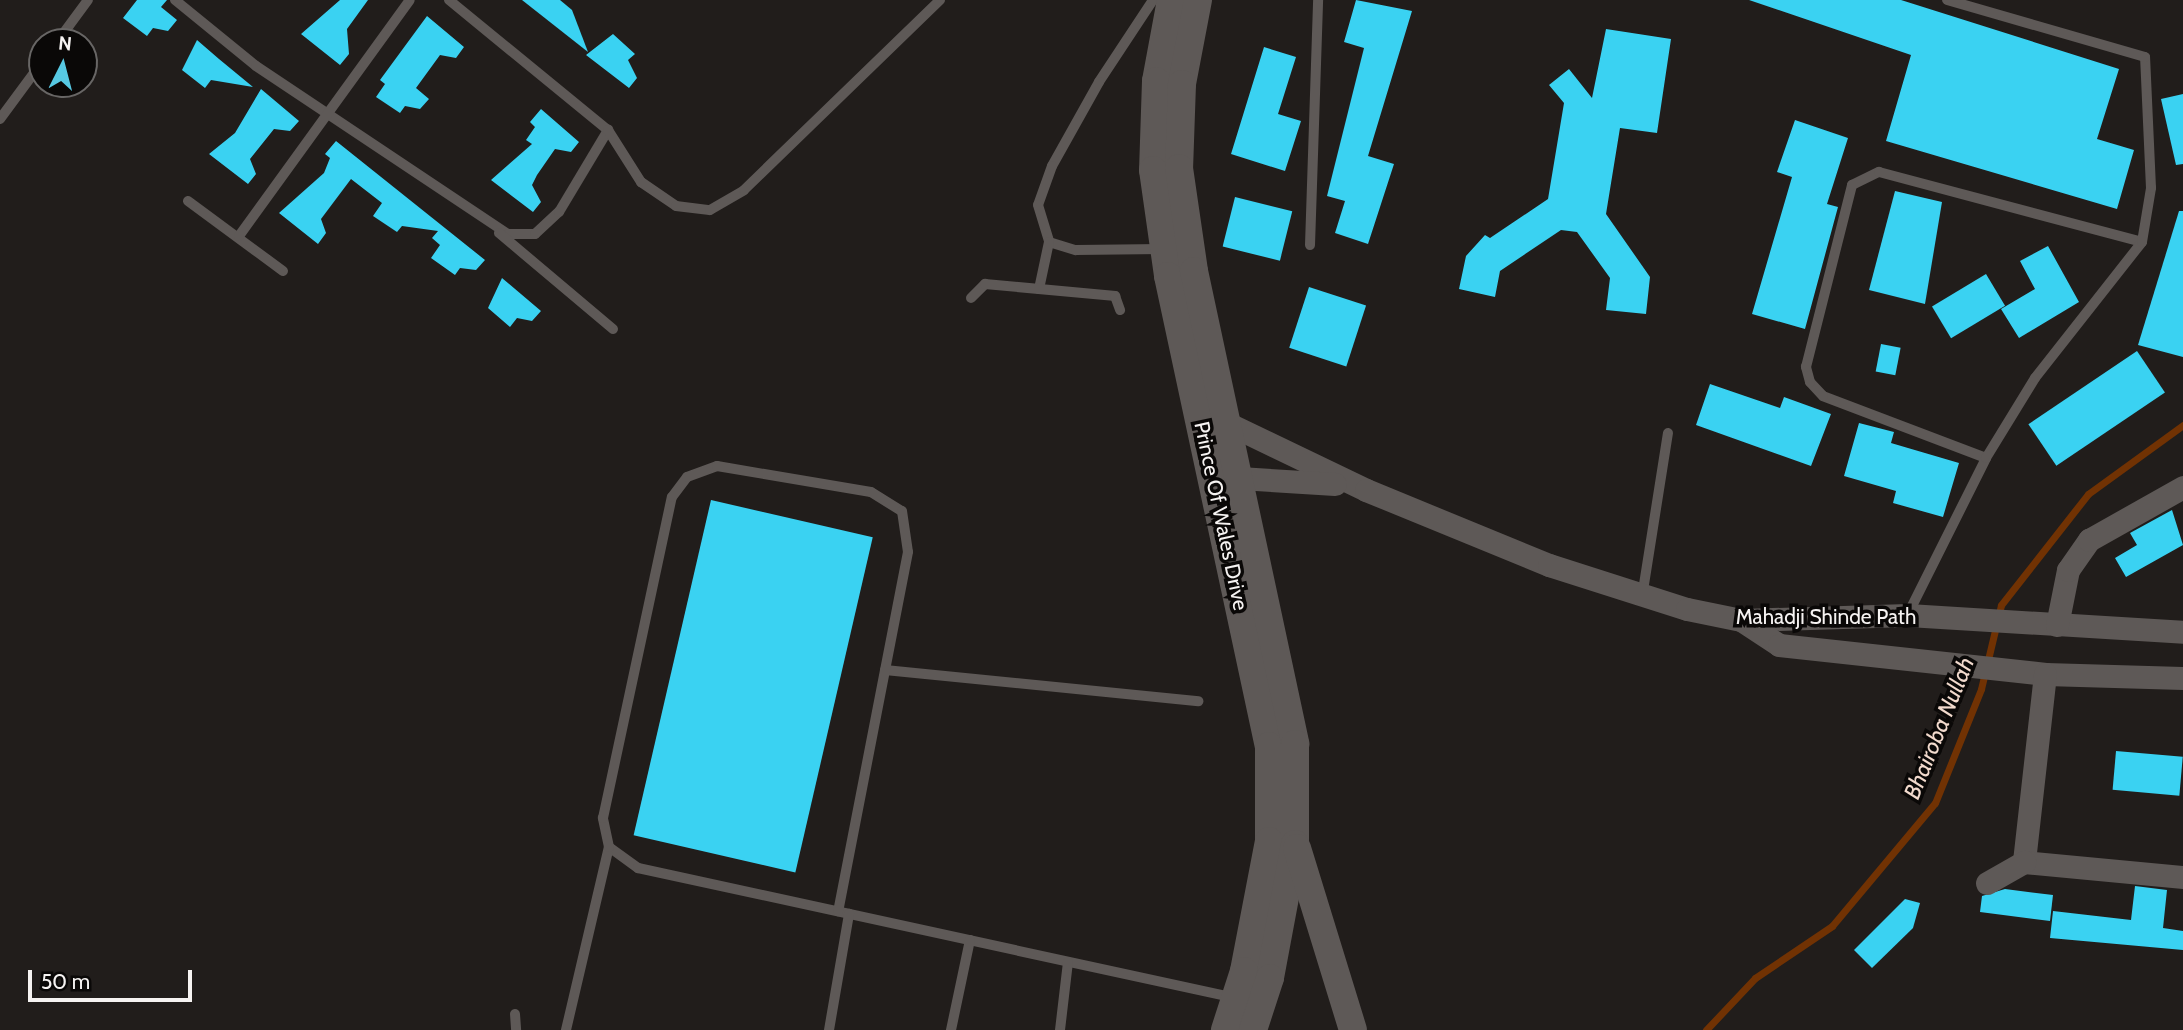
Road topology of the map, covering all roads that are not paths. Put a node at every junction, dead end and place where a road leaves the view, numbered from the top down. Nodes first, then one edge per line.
1 (88, 0) edge
2 (175, 0) edge
3 (410, 0) edge
4 (449, 0) edge
5 (940, 0) edge
6 (1153, 0) edge
7 (1171, 0) edge
8 (1198, 0) edge
9 (1318, 0) edge
10 (1947, 0) edge
11 (67, 28) edge
12 (28, 81) edge
13 (325, 114) junction
14 (0, 119) edge
15 (607, 130) junction
16 (188, 201) dead end
17 (489, 225) junction
18 (239, 236) junction
19 (1049, 242) junction
20 (2143, 242) junction
21 (1310, 245) dead end
22 (1164, 248) junction
23 (283, 271) dead end
24 (1039, 289) junction
25 (971, 298) dead end
26 (1120, 310) dead end
27 (613, 329) dead end
28 (1215, 426) junction
29 (1668, 433) dead end
30 (1986, 458) junction
31 (1226, 477) junction
32 (2183, 486) edge
33 (1366, 490) junction
34 (1642, 597) junction
35 (1908, 615) junction
36 (1741, 620) junction
37 (2057, 625) junction
38 (2183, 632) edge
39 (885, 670) junction
40 (2045, 674) junction
41 (2183, 678) edge
42 (1198, 701) dead end
43 (1282, 842) junction
44 (609, 847) junction
45 (2024, 862) junction
46 (2183, 877) edge
47 (1987, 883) dead end
48 (844, 913) junction
49 (970, 940) junction
50 (1068, 962) junction
51 (1250, 1011) edge
52 (514, 1014) dead end
53 (516, 1030) edge
54 (566, 1030) edge
55 (829, 1030) edge
56 (951, 1030) edge
57 (1060, 1030) edge
58 (1225, 1030) edge
59 (1353, 1030) edge

1 - 11 lane
2 - 13 lane
3 - 13 lane
4 - 15 lane
5 - 15 lane
6 - 19 lane
7 - 22 street, Prince Of Wales Drive
8 - 28 street, Prince Of Wales Drive
9 - 21 lane
10 - 20 lane
12 - 14 lane
13 - 17 lane
13 - 18 lane
15 - 17 lane
16 - 18 lane
17 - 27 lane
18 - 23 lane
19 - 22 lane
19 - 24 lane
20 - 30 lane
20 - 30 lane
22 - 28 street, Prince Of Wales Drive
24 - 25 lane
24 - 26 lane
28 - 31 street, Prince Of Wales Drive
28 - 33 street, Mahadji Shinde Path
29 - 34 lane
30 - 35 lane
31 - 33 street, Mahadji Shinde Path
31 - 43 street, Prince Of Wales Drive
32 - 37 street
33 - 34 street, Mahadji Shinde Path
34 - 36 street, Mahadji Shinde Path
35 - 36 street, Mahadji Shinde Path
35 - 37 street, Mahadji Shinde Path
36 - 40 street
37 - 38 street, Mahadji Shinde Path
39 - 42 lane
39 - 44 lane
39 - 48 lane
40 - 41 street
40 - 45 street
43 - 51 street, Prince Of Wales Drive
43 - 59 street
44 - 48 lane
44 - 54 lane
45 - 46 street
45 - 47 street
48 - 49 lane
48 - 55 lane
49 - 50 lane
49 - 56 lane
50 - 51 lane
50 - 57 lane
51 - 58 street, Prince Of Wales Drive
52 - 53 lane

